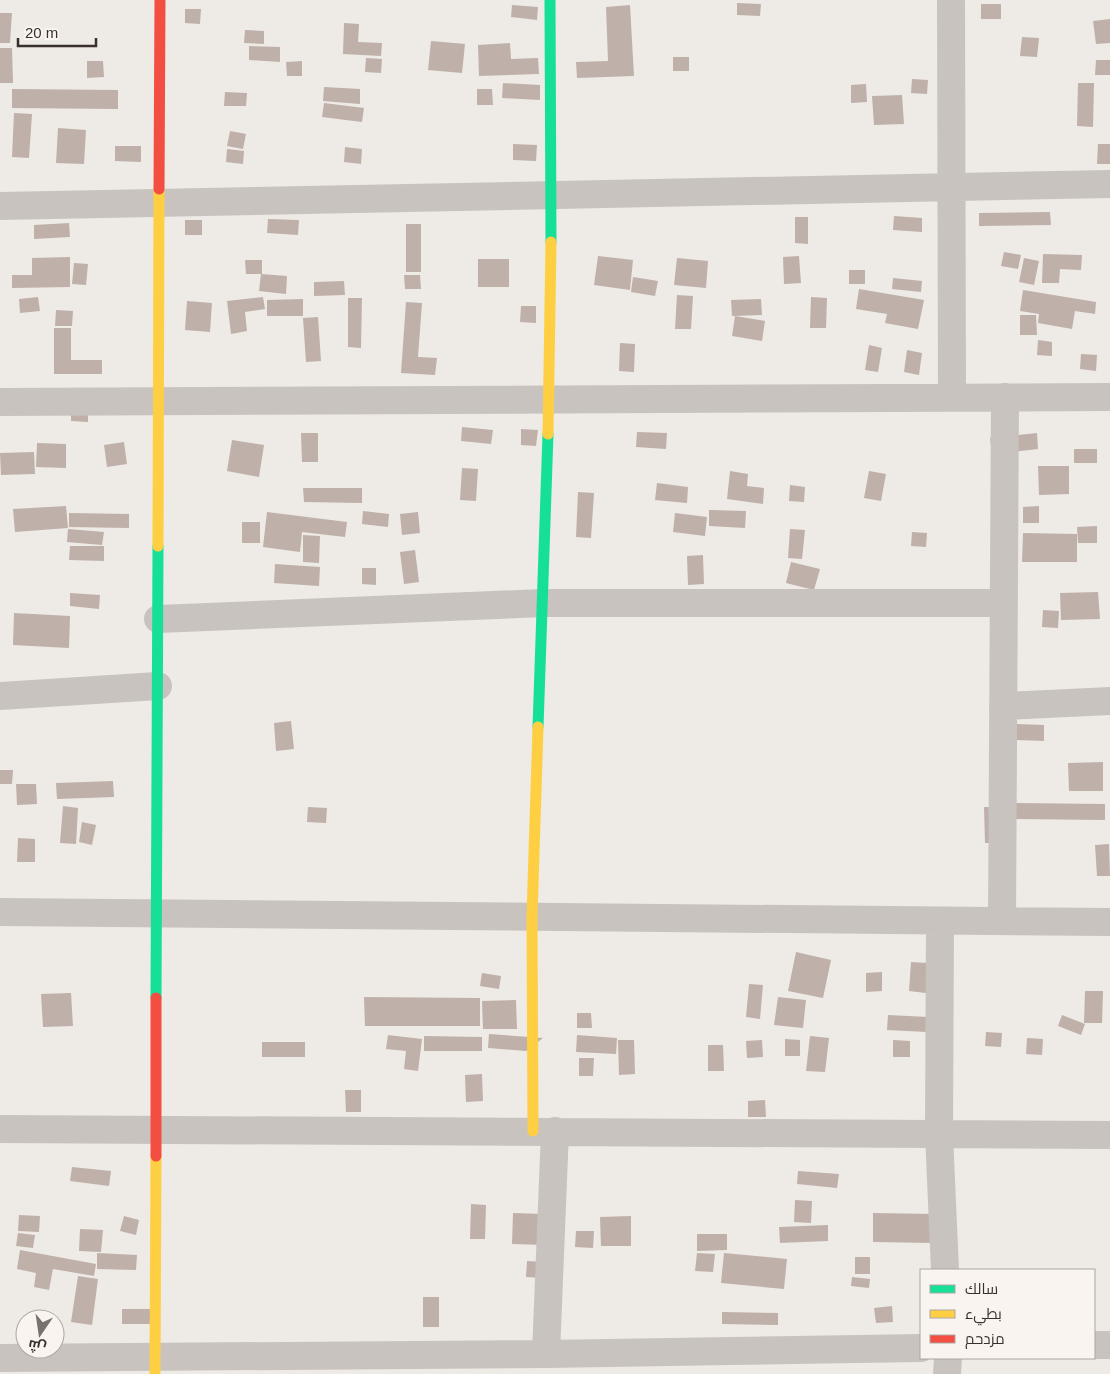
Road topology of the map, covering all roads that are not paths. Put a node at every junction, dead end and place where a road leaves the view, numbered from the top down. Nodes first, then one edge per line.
1 (160, 0) edge
2 (550, 0) edge
3 (951, 0) edge
4 (1110, 184) edge
5 (952, 187) junction
6 (551, 195) junction
7 (160, 202) junction
8 (0, 206) edge
9 (1005, 397) junction
10 (1110, 397) edge
11 (952, 398) junction
12 (549, 400) junction
13 (159, 401) junction
14 (0, 402) edge
15 (543, 603) junction
16 (1004, 603) junction
17 (158, 619) junction
18 (158, 686) junction
19 (0, 696) edge
20 (1110, 701) edge
21 (1003, 706) junction
22 (0, 912) edge
23 (157, 913) junction
24 (532, 917) junction
25 (940, 921) junction
26 (1002, 921) junction
27 (1110, 922) edge
28 (0, 1128) edge
29 (156, 1130) junction
30 (544, 1131) junction
31 (940, 1134) junction
32 (1110, 1136) edge
33 (945, 1269) edge
34 (1095, 1345) edge
35 (1110, 1345) edge
36 (920, 1348) edge
37 (546, 1354) junction
38 (0, 1358) edge
39 (948, 1359) edge
40 (586, 1364) edge
41 (27, 1366) edge
42 (155, 1366) edge
43 (947, 1374) edge

1 - 7 street
2 - 6 street
3 - 5 street
4 - 5 street
5 - 6 street
5 - 11 street
6 - 7 street
6 - 12 street
7 - 8 street
7 - 13 street
9 - 10 street
9 - 11 street
9 - 16 street
11 - 12 street
12 - 13 street
12 - 15 street
13 - 14 street
13 - 17 street
15 - 16 street
15 - 17 street
15 - 24 street
16 - 21 street
17 - 18 street
18 - 19 street
18 - 23 street
20 - 21 street
21 - 26 street
22 - 23 street
23 - 24 street
23 - 29 street
24 - 25 street
24 - 30 street
25 - 26 street
25 - 31 street
26 - 27 street
28 - 29 street
29 - 30 street
29 - 42 street
30 - 31 street
30 - 37 street
31 - 32 street
31 - 33 street
34 - 35 street
36 - 40 street
37 - 40 street
37 - 42 street
38 - 41 street
39 - 43 street
41 - 42 street

